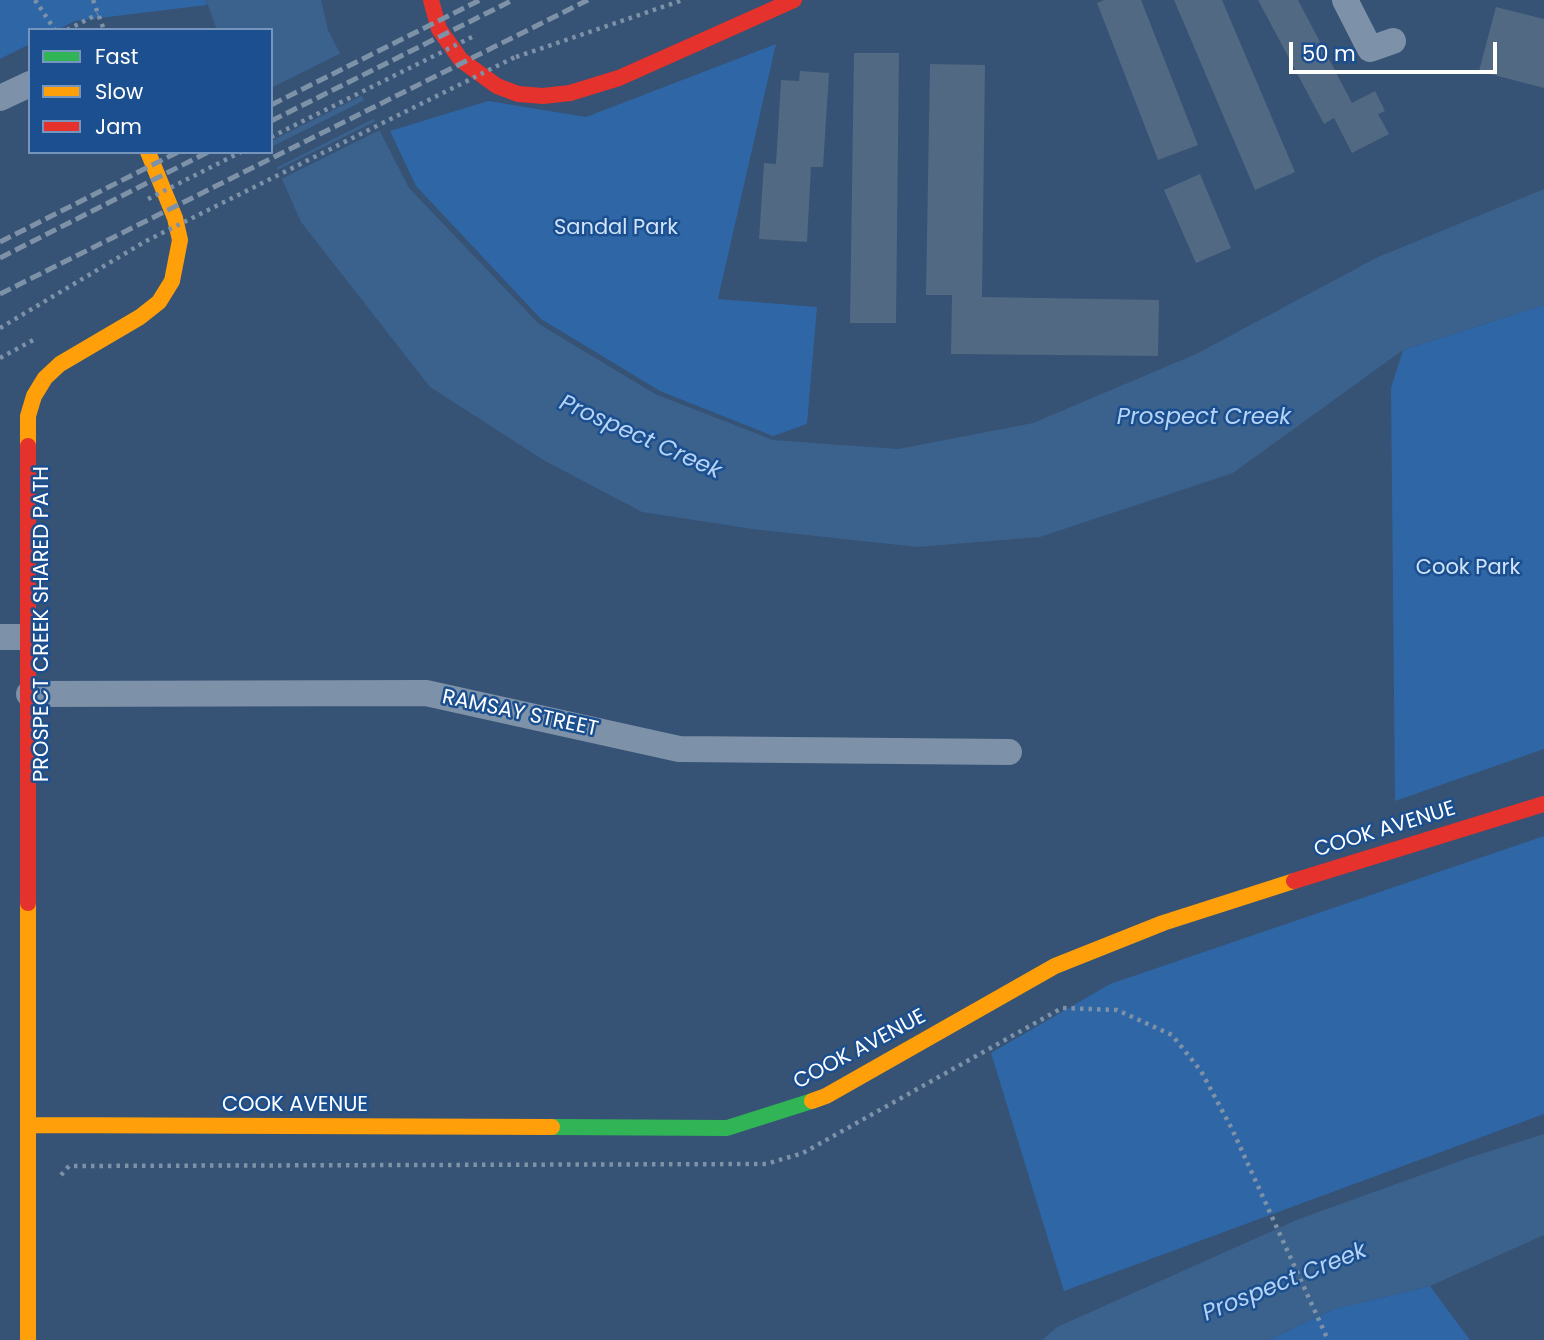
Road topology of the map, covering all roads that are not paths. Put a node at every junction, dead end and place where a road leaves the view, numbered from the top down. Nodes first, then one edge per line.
1 (430, 0) edge
2 (794, 0) edge
3 (1345, 0) edge
4 (1393, 41) dead end
5 (28, 85) edge
6 (0, 98) edge
7 (149, 154) edge
8 (0, 637) edge
9 (28, 637) junction
10 (29, 694) junction
11 (1009, 752) dead end
12 (1544, 804) edge
13 (30, 1125) junction
14 (28, 1340) edge

1 - 2 street
3 - 4 street
5 - 6 street
7 - 9 street
8 - 9 street
9 - 10 street
10 - 11 street, RAMSAY STREET
10 - 13 street
12 - 13 street, COOK AVENUE
13 - 14 street

